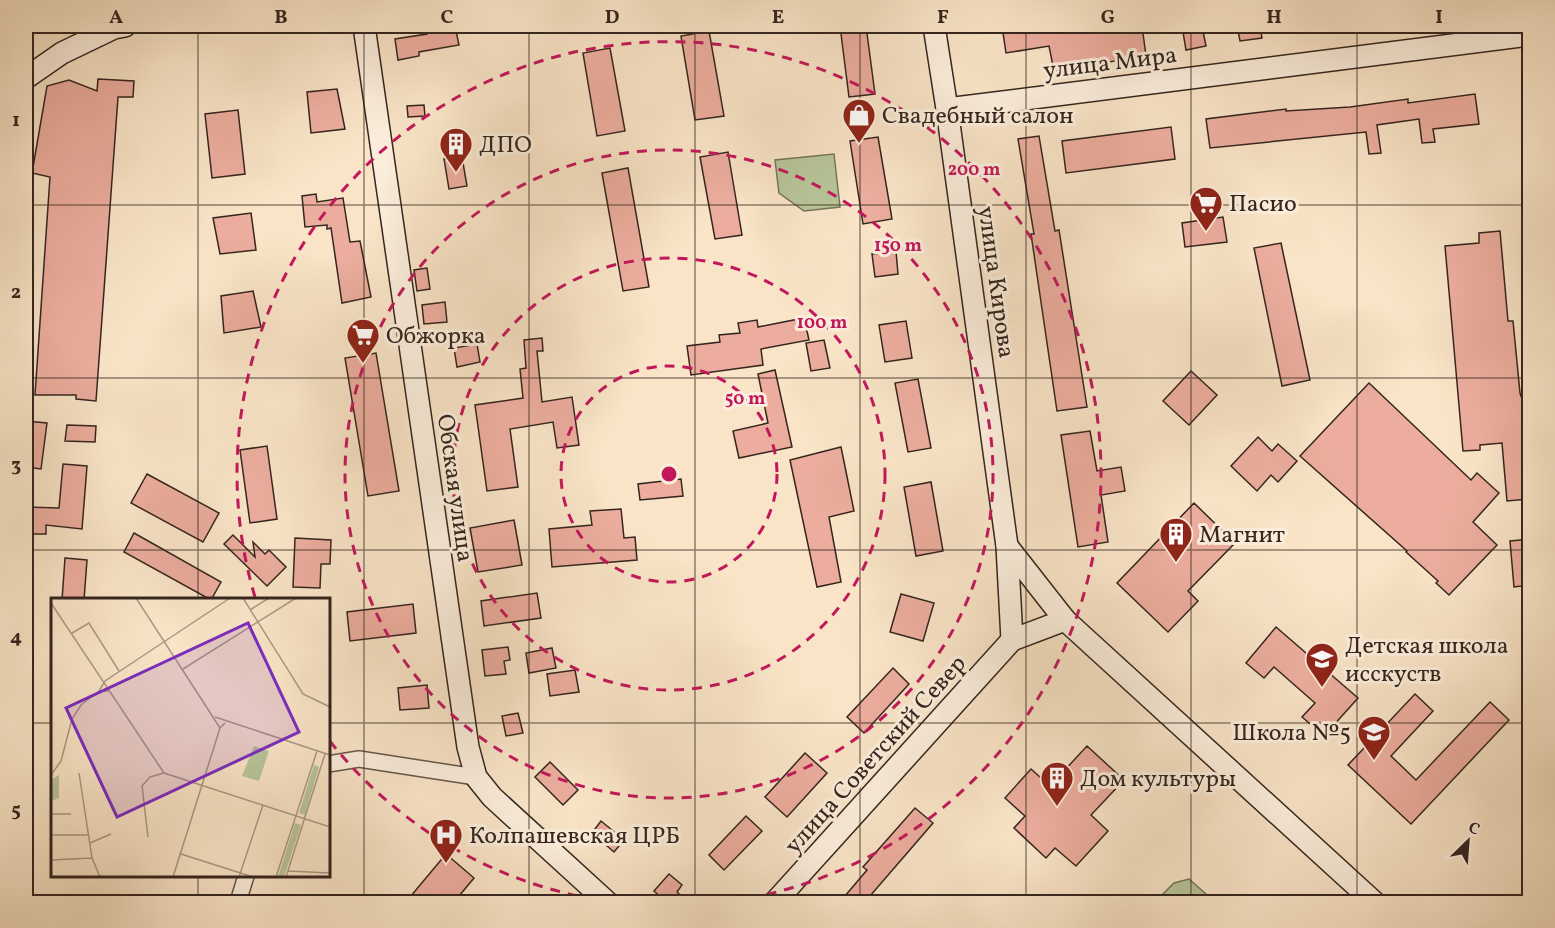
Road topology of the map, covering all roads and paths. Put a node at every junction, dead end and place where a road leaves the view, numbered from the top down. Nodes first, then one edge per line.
1 (125, 26) edge
2 (364, 26) edge
3 (934, 26) edge
4 (1530, 35) edge
5 (26, 78) edge
6 (947, 109) junction
7 (1007, 546) junction
8 (1065, 620) junction
9 (1012, 640) junction
10 (330, 764) edge
11 (476, 777) junction
12 (246, 877) edge
13 (238, 903) edge
14 (607, 903) edge
15 (776, 903) edge
16 (1374, 903) edge

1 - 5 street
2 - 11 street, Обская улица
3 - 6 street, улица Кирова
4 - 6 street, улица Мира
6 - 7 street, улица Кирова
7 - 8 street
7 - 9 street, улица Кирова
8 - 9 street
8 - 16 street
9 - 15 street, улица Советский Север
10 - 11 street
11 - 14 street, Обская улица
12 - 13 street

